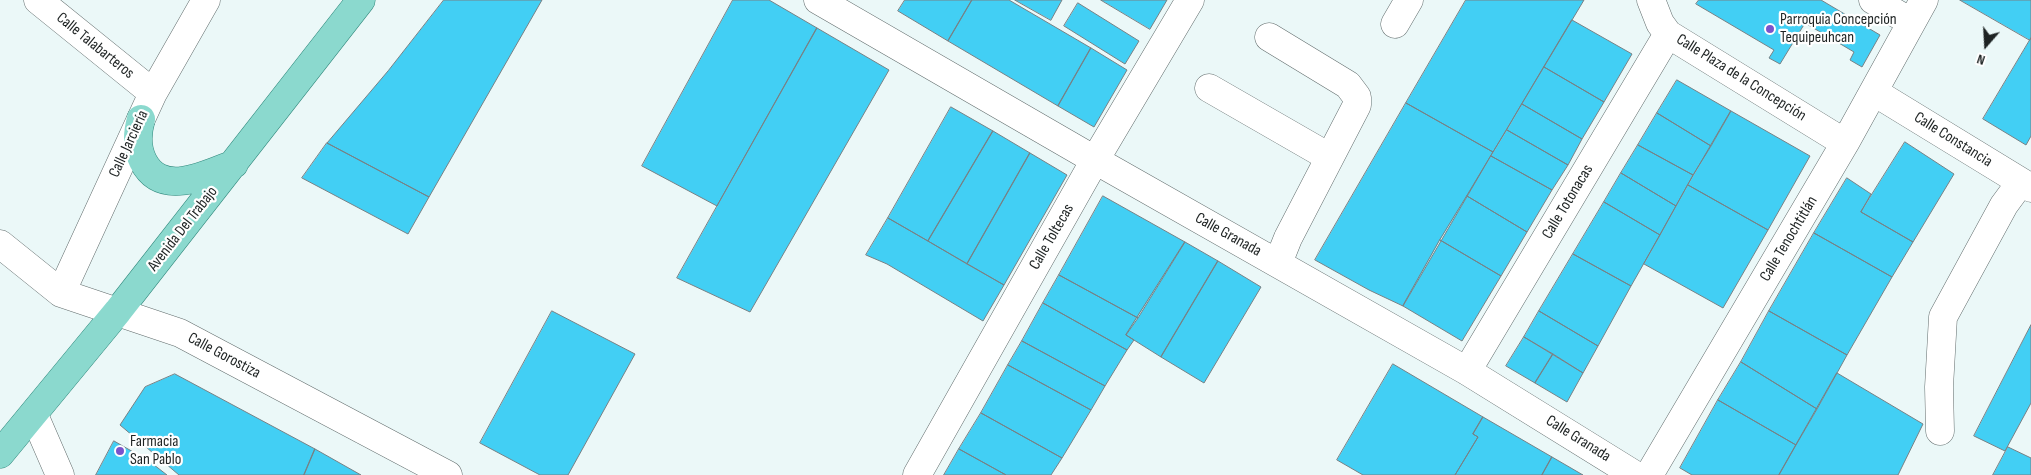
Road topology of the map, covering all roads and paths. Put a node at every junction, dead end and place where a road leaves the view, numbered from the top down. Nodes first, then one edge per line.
1 (38, 0) edge
2 (206, 0) edge
3 (361, 0) edge
4 (818, 0) edge
5 (1190, 0) edge
6 (1409, 0) edge
7 (1652, 0) edge
8 (1873, 0) edge
9 (1918, 11) edge
10 (1395, 24) dead end
11 (1668, 34) junction
12 (1269, 37) dead end
13 (1209, 88) dead end
14 (1874, 92) junction
15 (153, 93) junction
16 (141, 119) junction
17 (1845, 143) junction
18 (1329, 157) junction
19 (1095, 160) junction
20 (234, 164) junction
21 (2026, 185) edge
22 (0, 244) edge
23 (1278, 263) junction
24 (61, 293) junction
25 (118, 311) junction
26 (1467, 371) junction
27 (34, 415) junction
28 (1940, 431) dead end
29 (0, 454) edge
30 (60, 475) edge
31 (448, 475) edge
32 (917, 475) edge
33 (1635, 475) edge
34 (1650, 475) edge

1 - 15 street, Calle Talabarteros
2 - 15 street, Calle Jarciería
3 - 20 main road, Avenida Del Trabajo
4 - 19 street, Calle Granada
5 - 19 street, Calle Toltecas
6 - 10 street
7 - 11 street, Calle Plaza de la Concepción
8 - 9 street
9 - 14 street, Calle Tenochtitlán
11 - 17 street, Calle Plaza de la Concepción
11 - 26 street, Calle Totonacas
12 - 18 street
13 - 18 street
14 - 17 street, Calle Tenochtitlán
14 - 21 street, Calle Constancia
15 - 16 street, Calle Jarciería
16 - 20 main road
16 - 24 street, Calle Jarciería
17 - 34 street, Calle Tenochtitlán
18 - 23 street
19 - 23 street, Calle Granada
19 - 32 street, Calle Toltecas
20 - 25 main road, Avenida Del Trabajo
21 - 28 street
22 - 24 street, Calle Gorostiza
23 - 26 street, Calle Granada
24 - 25 street, Calle Gorostiza
25 - 27 main road, Avenida Del Trabajo
25 - 31 street, Calle Gorostiza
26 - 33 street, Calle Granada
27 - 29 main road, Avenida Del Trabajo
27 - 30 street

